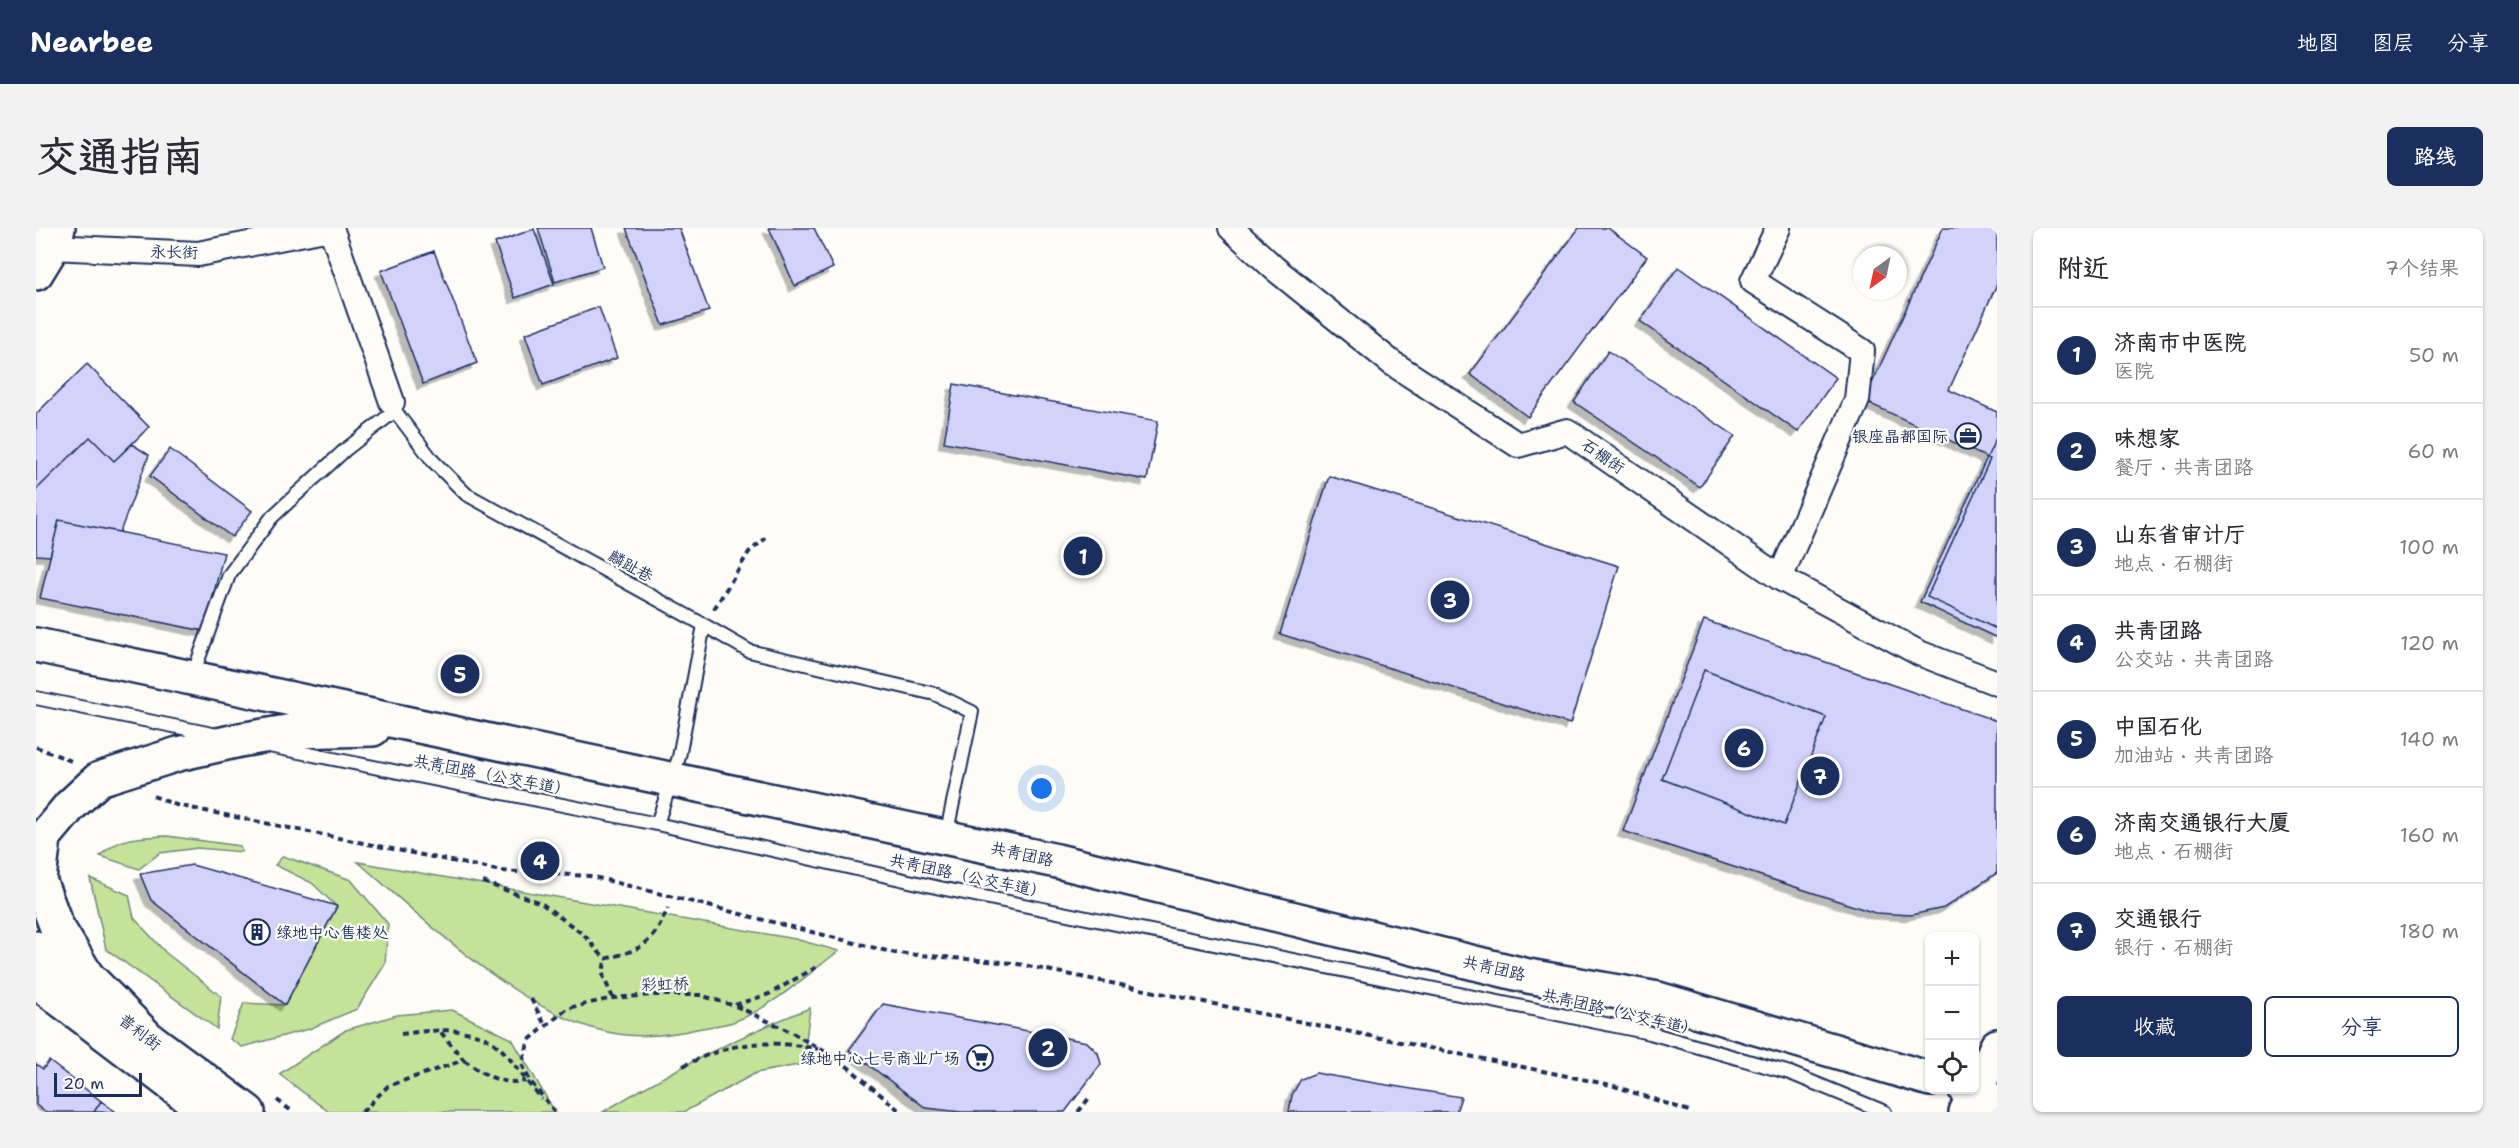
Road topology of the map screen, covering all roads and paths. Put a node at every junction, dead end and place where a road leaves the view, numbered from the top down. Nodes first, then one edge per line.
1 (330, 228) edge
2 (1231, 228) edge
3 (1778, 228) edge
4 (46, 247) edge
5 (393, 407) junction
6 (766, 538) dead end
7 (1780, 578) junction
8 (704, 625) junction
9 (36, 645) edge
10 (192, 678) junction
11 (1997, 683) edge
12 (36, 698) edge
13 (428, 728) junction
14 (240, 740) junction
15 (36, 747) edge
16 (83, 766) dead end
17 (671, 781) junction
18 (145, 792) dead end
19 (657, 824) junction
20 (945, 838) junction
21 (483, 882) dead end
22 (668, 908) dead end
23 (36, 948) edge
24 (605, 959) junction
25 (820, 965) dead end
26 (36, 981) edge
27 (613, 998) junction
28 (531, 999) dead end
29 (734, 1006) junction
30 (545, 1025) junction
31 (438, 1029) junction
32 (401, 1034) dead end
33 (154, 1044) junction
34 (1997, 1046) edge
35 (822, 1050) junction
36 (464, 1060) junction
37 (683, 1066) dead end
38 (1925, 1078) edge
39 (530, 1081) junction
40 (1090, 1096) dead end
41 (541, 1099) dead end
42 (1976, 1099) edge
43 (208, 1112) edge
44 (248, 1112) edge
45 (362, 1112) edge
46 (555, 1112) edge
47 (901, 1112) edge
48 (1078, 1112) edge
49 (1692, 1112) edge
50 (1885, 1112) edge

1 - 4 street, 永长街
1 - 5 street
2 - 7 street, 石棚街
3 - 7 street
5 - 8 lane, 麟趾巷
5 - 10 lane
6 - 8 path
7 - 11 street, 石棚街
8 - 17 lane
8 - 20 lane, 麟趾巷
9 - 10 main road, 共青团路
10 - 13 main road, 共青团路
12 - 14 lane, 共青团路（公交车道）
13 - 14 main road
13 - 17 main road, 共青团路
14 - 19 lane, 共青团路（公交车道）
14 - 33 main road
15 - 16 path
17 - 19 lane
17 - 20 main road, 共青团路
18 - 49 path
19 - 50 lane, 共青团路（公交车道）
20 - 38 main road, 共青团路
21 - 24 path
22 - 24 path
23 - 33 main road, 普利街
24 - 27 path
25 - 29 path
26 - 43 main road, 普利街
27 - 29 path, 彩虹桥
27 - 30 path, 彩虹桥
28 - 30 path
29 - 35 path, 彩虹桥
30 - 39 path, 彩虹桥
31 - 32 path
31 - 36 path
31 - 41 path
33 - 44 main road, 普利街
34 - 42 main road
35 - 37 path
35 - 47 path, 彩虹桥
36 - 39 path
36 - 45 path
39 - 46 path, 彩虹桥
40 - 48 path

